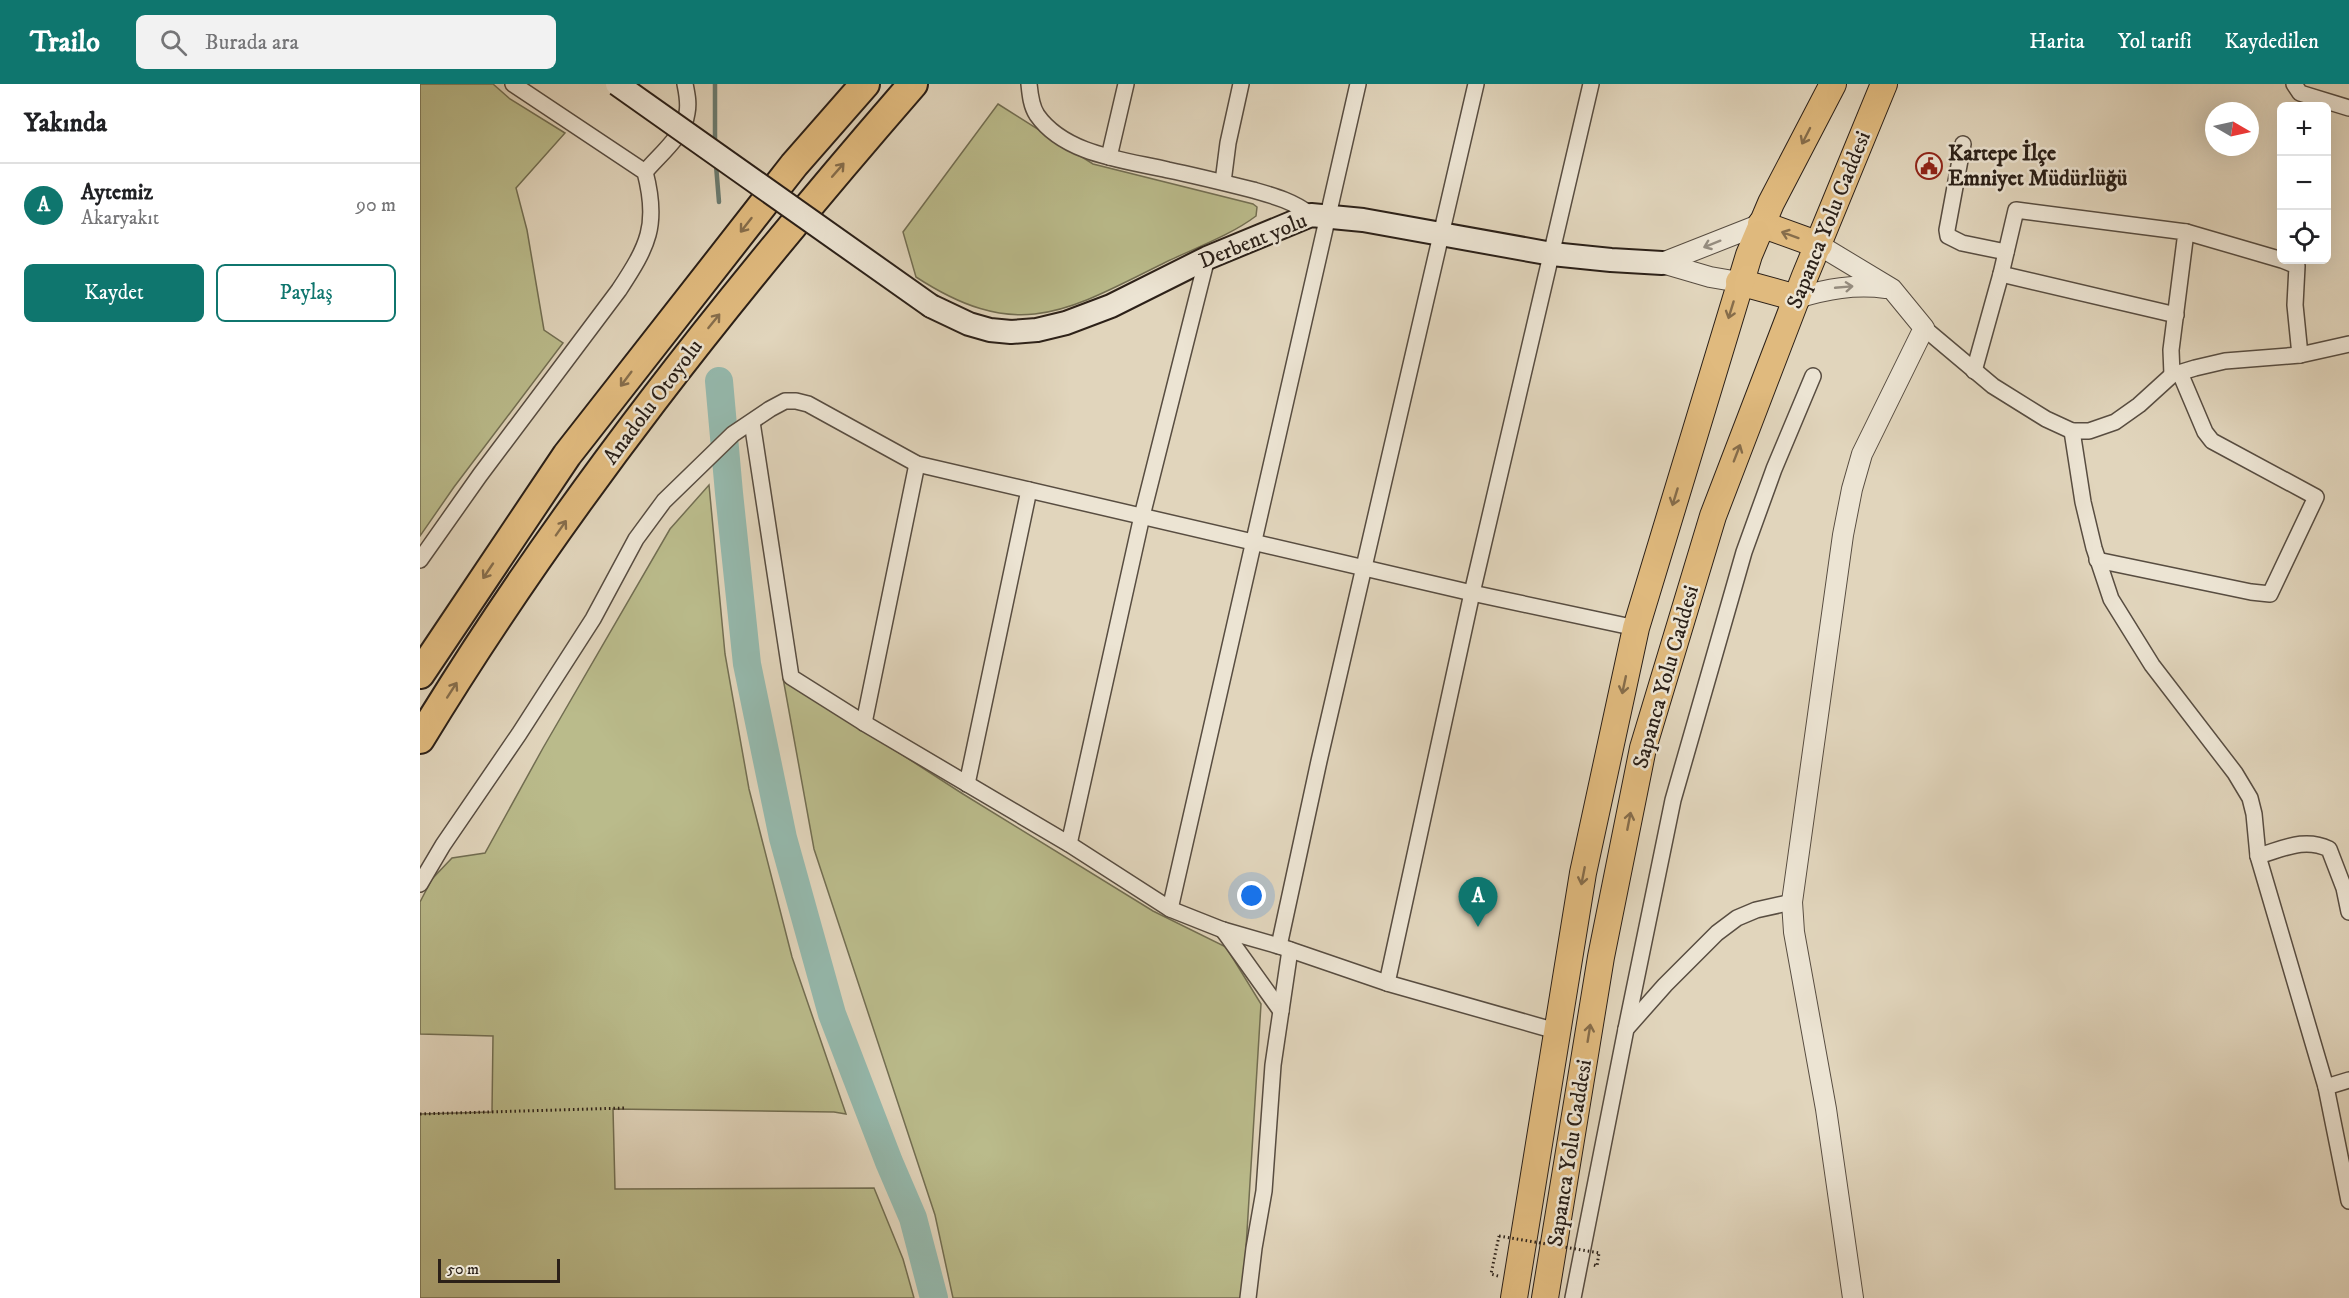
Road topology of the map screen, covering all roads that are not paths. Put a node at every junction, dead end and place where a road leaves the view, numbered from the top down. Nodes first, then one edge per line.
1 (513, 84) edge
2 (617, 84) edge
3 (685, 84) edge
4 (865, 84) edge
5 (913, 84) edge
6 (1029, 84) edge
7 (1126, 84) edge
8 (1241, 84) edge
9 (1358, 84) edge
10 (1476, 84) edge
11 (1591, 84) edge
12 (1884, 84) edge
13 (2294, 84) edge
14 (1830, 85) edge
15 (2349, 108) edge
16 (1964, 144) dead end
17 (1109, 157) junction
18 (645, 172) junction
19 (1223, 182) junction
20 (1319, 215) junction
21 (1761, 224) junction
22 (2186, 232) junction
23 (1441, 234) junction
24 (1819, 245) junction
25 (2006, 252) junction
26 (1552, 254) junction
27 (1208, 258) junction
28 (1662, 263) junction
29 (2001, 274) junction
30 (1739, 282) junction
31 (1892, 289) junction
32 (1797, 298) junction
33 (2176, 315) junction
34 (1924, 328) junction
35 (2349, 344) edge
36 (2300, 355) junction
37 (1974, 371) junction
38 (2176, 374) junction
39 (1813, 376) dead end
40 (752, 422) junction
41 (2072, 431) junction
42 (917, 464) junction
43 (1029, 490) junction
44 (1142, 516) junction
45 (1253, 542) junction
46 (420, 560) edge
47 (2097, 560) junction
48 (1363, 567) junction
49 (1472, 593) junction
50 (1636, 628) junction
51 (420, 674) edge
52 (864, 723) junction
53 (420, 739) edge
54 (967, 784) junction
55 (1069, 844) junction
56 (2258, 856) junction
57 (420, 884) edge
58 (1792, 902) junction
59 (1170, 909) junction
60 (2349, 912) edge
61 (1223, 930) junction
62 (1285, 948) junction
63 (1387, 983) junction
64 (1281, 1011) junction
65 (1626, 1029) junction
66 (1556, 1032) junction
67 (2349, 1080) edge
68 (2326, 1087) junction
69 (2349, 1196) edge
70 (1248, 1298) edge
71 (1514, 1298) edge
72 (1545, 1298) edge
73 (1573, 1298) edge
74 (1853, 1298) edge

1 - 18 street
2 - 27 main road, Derbent yolu, bridge
3 - 18 street
4 -> 51 highway, Anadolu Otoyolu
53 -> 5 highway, Anadolu Otoyolu
6 - 17 street
7 - 17 street
8 - 19 street
9 - 20 street
10 - 23 street
11 - 26 street
12 - 24 highway, Sapanca Yolu Caddesi
13 - 15 street
14 -> 21 highway, Sapanca Yolu Caddesi
16 - 25 street
17 - 19 street
18 - 46 street
19 - 20 street
20 - 23 main road, Derbent yolu
20 - 27 main road, Derbent yolu
20 - 45 street
24 -> 21 highway
21 -> 28 street
21 - 30 highway, Sapanca Yolu Caddesi
22 - 25 street
22 - 33 street
22 - 36 street
23 - 26 main road, Derbent yolu
23 - 48 street
24 - 31 street
24 - 32 highway, Sapanca Yolu Caddesi
25 - 29 street
26 - 28 main road, Derbent yolu
26 - 49 street
27 - 44 street
28 - 30 street
29 - 33 street
29 - 37 street
30 - 32 highway
30 -> 50 highway, Sapanca Yolu Caddesi
32 -> 31 street
31 - 34 street
72 -> 32 highway, Sapanca Yolu Caddesi
33 - 38 street
34 - 37 street
34 - 58 street
35 - 36 street
36 - 38 street
37 - 41 street
38 - 41 street
38 - 47 street
39 - 65 street
40 - 42 street
40 - 52 street
40 - 57 street
41 - 47 street
42 - 43 street
42 - 52 street
43 - 44 street
43 - 54 street
44 - 45 street
44 - 55 street
45 - 48 street
45 - 59 street
47 - 56 street
48 - 49 street
48 - 62 street
49 - 50 street
49 - 63 street
50 -> 66 highway, Sapanca Yolu Caddesi
52 - 54 street
54 - 55 street
55 - 59 street
56 - 60 street
56 - 68 street
58 - 65 street
58 - 74 street
59 - 61 street
61 - 62 street
61 - 64 street
62 - 63 street
62 - 64 street
63 - 66 street
64 - 70 street
65 - 73 street
66 - 71 highway, Sapanca Yolu Caddesi
67 - 68 street
68 - 69 street

